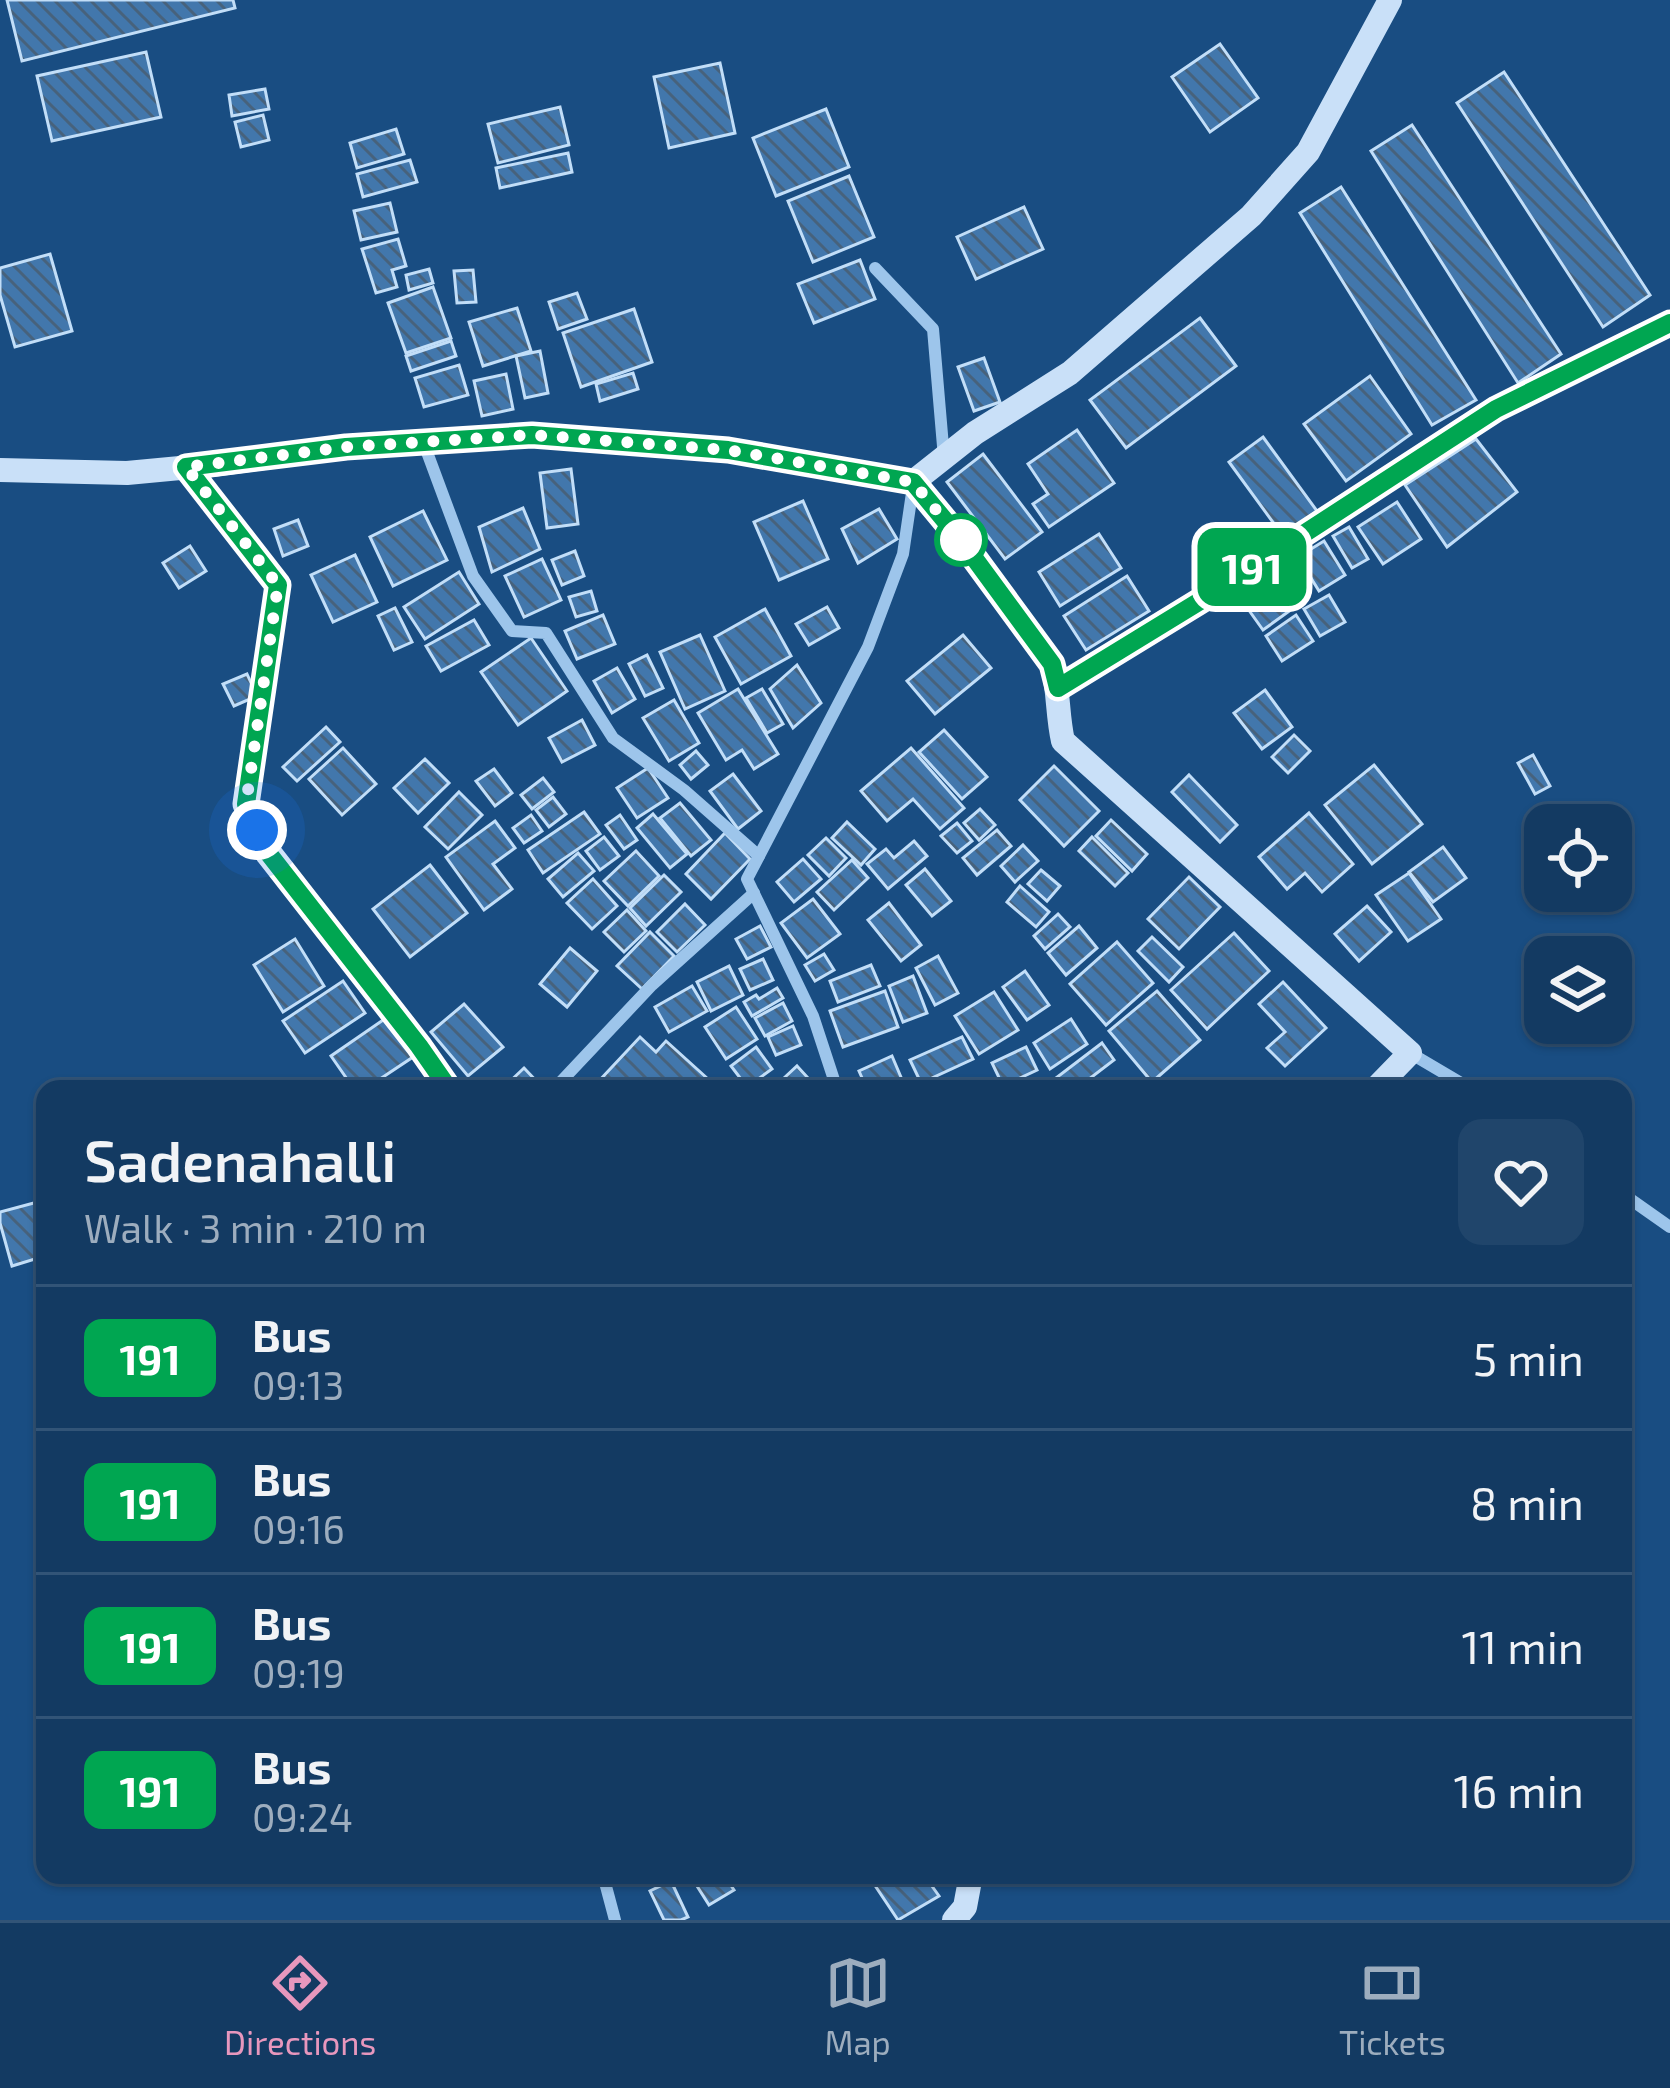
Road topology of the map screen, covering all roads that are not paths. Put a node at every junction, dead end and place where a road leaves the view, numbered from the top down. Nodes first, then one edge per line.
1 (1390, 0) edge
2 (875, 268) dead end
3 (1670, 322) edge
4 (424, 442) junction
5 (944, 458) junction
6 (186, 467) junction
7 (0, 470) edge
8 (913, 482) junction
9 (1058, 688) junction
10 (760, 856) junction
11 (754, 893) junction
12 (1410, 1052) junction
13 (443, 1080) edge
14 (562, 1080) edge
15 (834, 1080) edge
16 (1384, 1080) edge
17 (1456, 1080) edge
18 (1632, 1200) edge
19 (1670, 1227) edge
20 (605, 1884) edge
21 (969, 1884) edge
22 (615, 1920) edge
23 (954, 1920) edge

1 - 5 street
2 - 5 street
3 - 9 street
4 - 6 street
4 - 8 street
4 - 10 street
5 - 8 street
6 - 7 street
6 - 13 street
8 - 9 street
8 - 10 street
9 - 12 street
10 - 11 street
11 - 14 street
11 - 15 street
12 - 16 street
12 - 17 street
18 - 19 street
20 - 22 street
21 - 23 street

